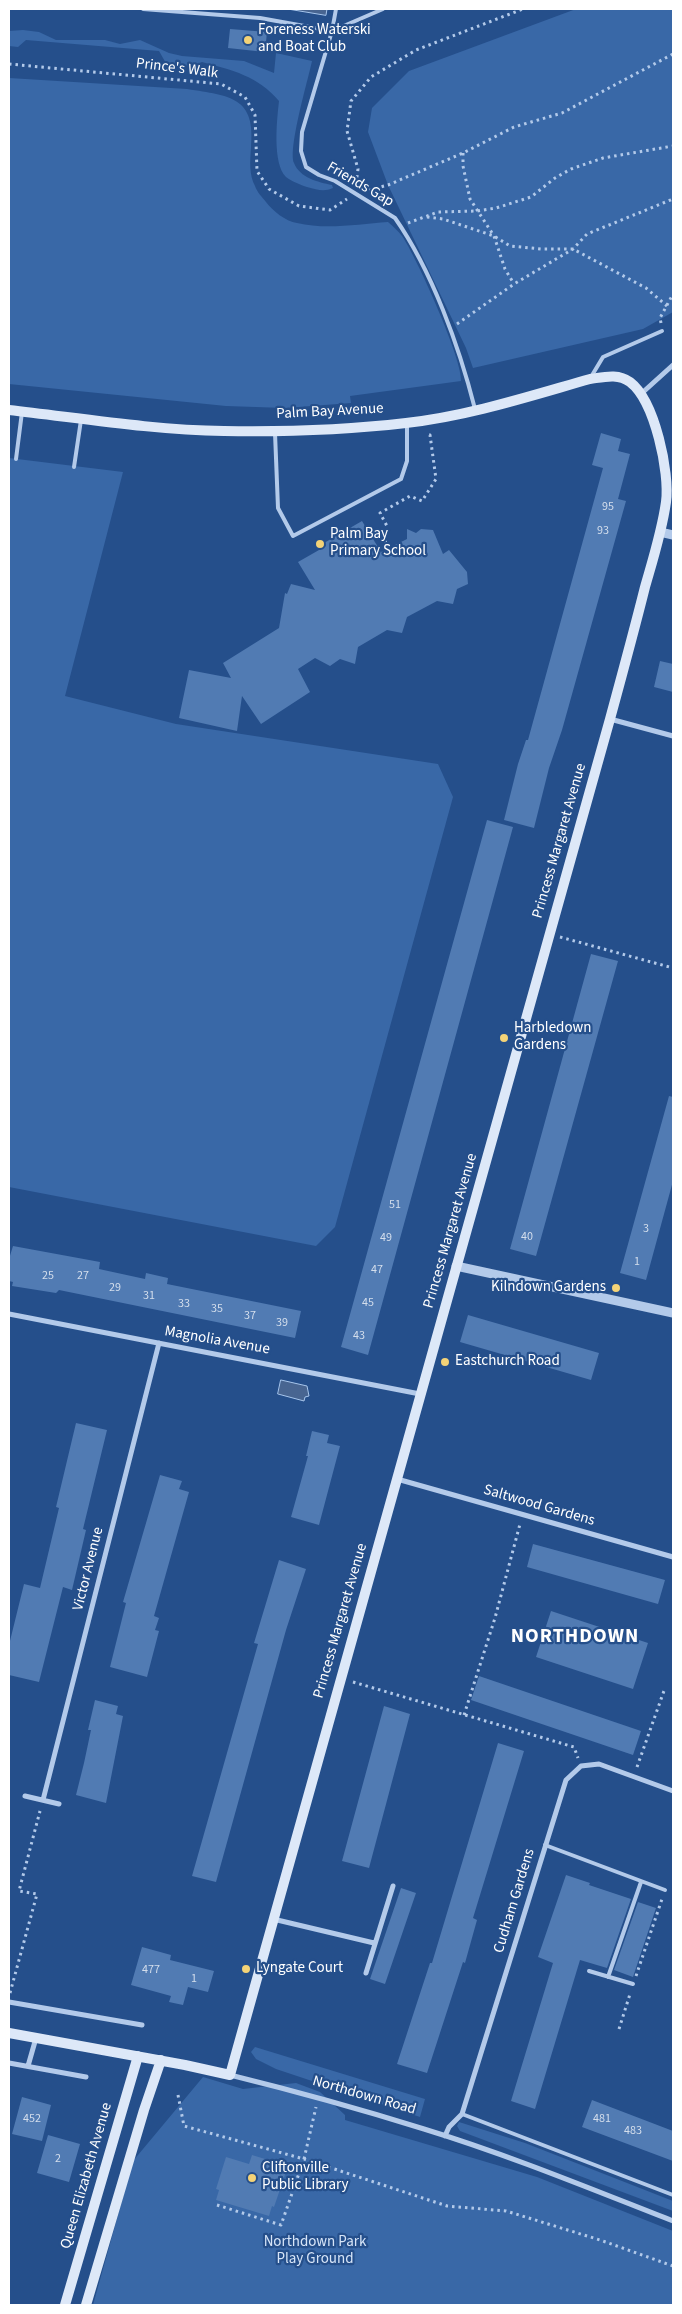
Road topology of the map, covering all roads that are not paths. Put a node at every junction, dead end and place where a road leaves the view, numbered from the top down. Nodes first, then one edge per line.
1 (143, 9) edge
2 (336, 9) edge
3 (383, 9) edge
4 (332, 31) junction
5 (662, 331) road end
6 (673, 365) edge
7 (590, 379) junction
8 (642, 393) junction
9 (9, 410) edge
10 (476, 411) junction
11 (22, 412) junction
12 (81, 418) junction
13 (406, 423) junction
14 (275, 430) junction
15 (16, 460) dead end
16 (74, 467) dead end
17 (660, 532) junction
18 (673, 535) edge
19 (610, 719) junction
20 (673, 736) edge
21 (456, 1266) junction
22 (673, 1313) edge
23 (9, 1314) edge
24 (159, 1344) junction
25 (420, 1394) junction
26 (397, 1479) junction
27 (673, 1557) edge
28 (673, 1791) edge
29 (25, 1796) dead end
30 (43, 1800) junction
31 (59, 1804) dead end
32 (545, 1845) junction
33 (641, 1882) junction
34 (393, 1886) dead end
35 (665, 1890) road end
36 (273, 1919) junction
37 (374, 1943) junction
38 (589, 1971) dead end
39 (366, 1973) dead end
40 (608, 1977) junction
41 (633, 1984) road end
42 (9, 2000) edge
43 (142, 2025) dead end
44 (9, 2033) edge
45 (36, 2037) junction
46 (138, 2056) junction
47 (161, 2060) junction
48 (9, 2063) edge
49 (28, 2066) junction
50 (230, 2075) junction
51 (86, 2077) dead end
52 (462, 2114) junction
53 (445, 2136) junction
54 (673, 2195) edge
55 (673, 2221) edge
56 (65, 2305) edge
57 (86, 2305) edge

1 - 4 lane
2 - 4 lane, Friends Gap
3 - 4 lane
4 - 10 lane, Friends Gap
5 - 7 lane
6 - 8 street
7 - 8 main road, Palm Bay Avenue
7 - 10 main road, Palm Bay Avenue
8 - 17 main road, Princess Margaret Avenue
9 - 11 main road, Palm Bay Avenue
10 - 13 main road, Palm Bay Avenue
11 - 12 main road, Palm Bay Avenue
11 - 15 lane
12 - 14 main road, Palm Bay Avenue
12 - 16 lane
13 - 14 main road, Palm Bay Avenue
13 - 14 lane
17 - 18 street
17 - 19 main road, Princess Margaret Avenue
19 - 20 street
19 - 21 main road, Princess Margaret Avenue
21 - 22 street
21 - 25 main road, Princess Margaret Avenue
23 - 24 street, Magnolia Avenue
24 - 25 street, Magnolia Avenue
24 - 30 street, Victor Avenue
25 - 26 main road, Princess Margaret Avenue
26 - 27 street, Saltwood Gardens
26 - 36 main road, Princess Margaret Avenue
28 - 32 street, Cudham Gardens
29 - 30 street
30 - 31 street
32 - 33 lane
32 - 52 street, Cudham Gardens
33 - 35 lane
33 - 40 lane
34 - 37 street
36 - 37 street
36 - 50 main road, Princess Margaret Avenue
37 - 39 street
38 - 40 lane
40 - 41 lane
42 - 43 street
44 - 45 main road, Northdown Road
45 - 46 main road, Northdown Road
45 - 49 street
46 - 47 main road, Northdown Road
46 - 56 main road, Queen Elizabeth Avenue
47 - 50 main road, Northdown Road
47 - 57 main road
48 - 49 street
49 - 51 street
50 - 53 street, Northdown Road
52 - 53 street, Cudham Gardens
52 - 54 lane
53 - 55 street, Northdown Road

